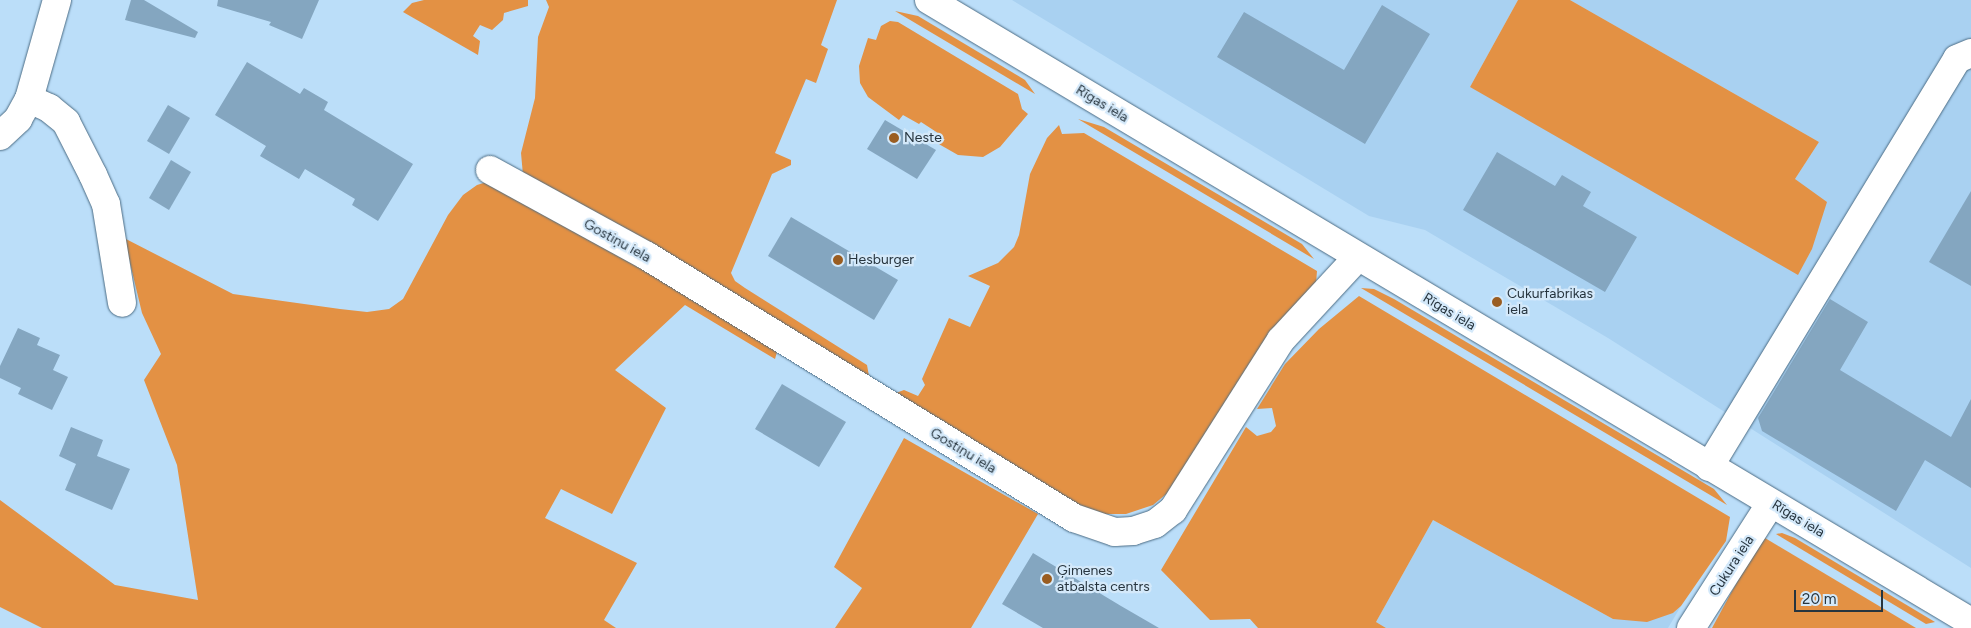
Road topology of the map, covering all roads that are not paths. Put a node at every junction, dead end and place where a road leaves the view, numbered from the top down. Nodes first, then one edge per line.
1 (57, 0) edge
2 (929, 0) edge
3 (1971, 53) edge
4 (29, 99) junction
5 (0, 136) edge
6 (490, 170) dead end
7 (1357, 258) junction
8 (122, 303) dead end
9 (1709, 467) junction
10 (1771, 503) junction
11 (1971, 622) edge
12 (1691, 628) edge

1 - 4 main road
2 - 7 main road, Rīgas iela
3 - 9 main road
4 - 5 main road
4 - 8 main road
6 - 7 main road, Gostiņu iela
7 - 9 main road, Rīgas iela
9 - 10 main road, Rīgas iela
10 - 11 main road, Rīgas iela
10 - 12 main road, Cukura iela

